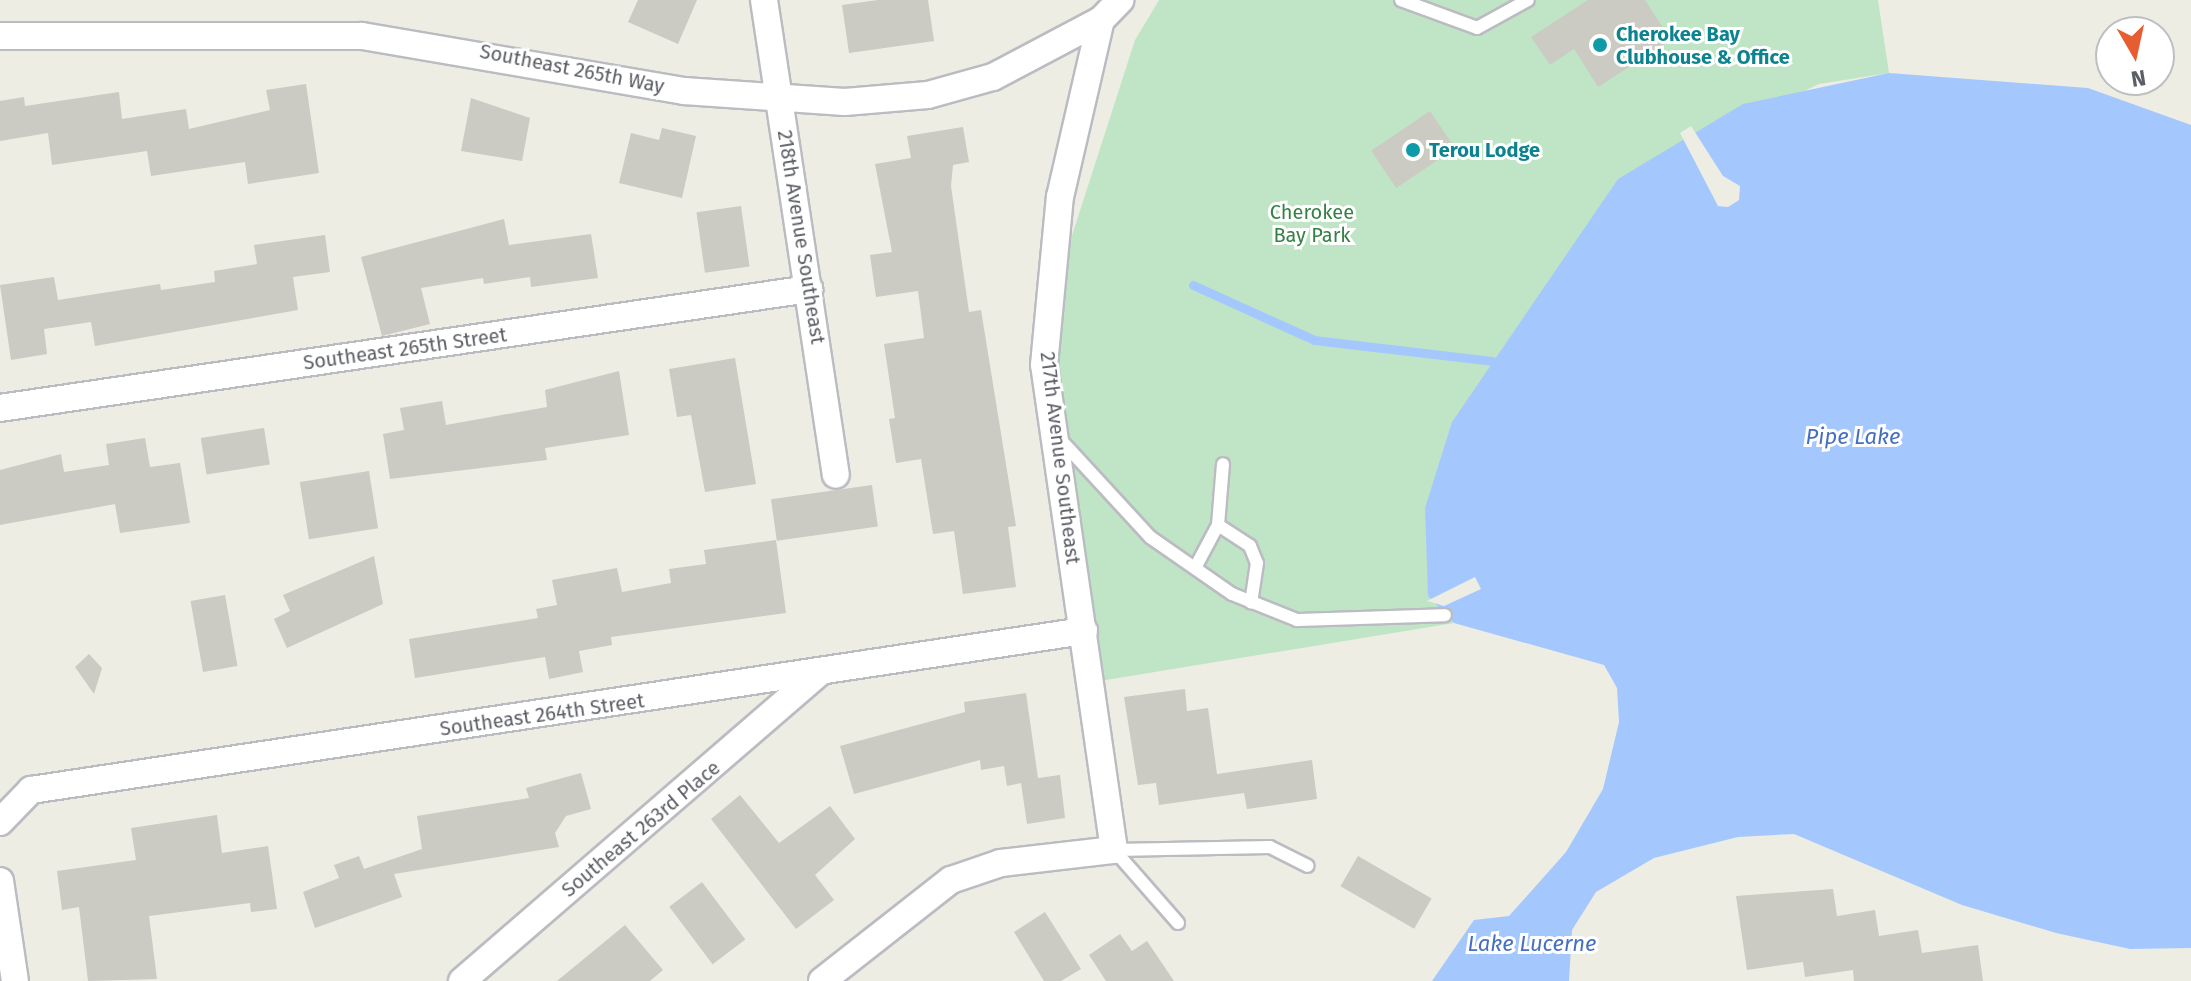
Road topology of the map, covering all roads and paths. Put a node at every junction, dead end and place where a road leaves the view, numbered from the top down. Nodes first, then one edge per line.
1 (764, 0) edge
2 (1120, 0) edge
3 (1401, 0) edge
4 (1528, 0) edge
5 (1101, 20) junction
6 (0, 36) edge
7 (779, 99) junction
8 (809, 289) junction
9 (0, 408) edge
10 (1054, 433) junction
11 (1223, 464) dead end
12 (836, 475) dead end
13 (1218, 525) junction
14 (1195, 568) junction
15 (1251, 603) junction
16 (1445, 615) dead end
17 (1084, 631) junction
18 (818, 674) junction
19 (4, 815) edge
20 (1114, 850) junction
21 (1308, 866) dead end
22 (0, 881) edge
23 (1178, 923) dead end
24 (15, 981) edge
25 (462, 981) edge
26 (822, 981) edge

1 - 7 street, 218th Avenue Southeast
2 - 5 street, Southeast 265th Way
3 - 4 lane
5 - 7 street, Southeast 265th Way
5 - 10 street, 217th Avenue Southeast
6 - 7 street, Southeast 265th Way
7 - 8 street, 218th Avenue Southeast
8 - 9 street, Southeast 265th Street
8 - 12 street, 218th Avenue Southeast
10 - 14 lane
10 - 17 street, 217th Avenue Southeast
11 - 13 lane
13 - 14 lane
13 - 15 lane
14 - 15 lane
15 - 16 lane
17 - 18 street, Southeast 264th Street
17 - 20 street, 217th Avenue Southeast
18 - 19 street, Southeast 264th Street
18 - 25 street, Southeast 263rd Place
20 - 21 lane
20 - 23 lane
20 - 26 street
22 - 24 street

